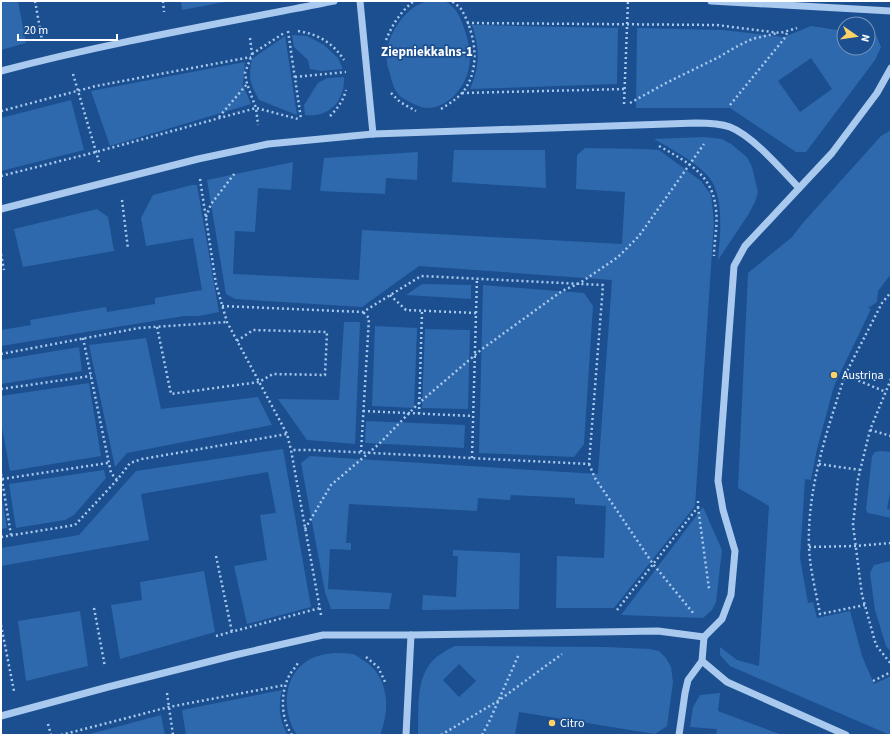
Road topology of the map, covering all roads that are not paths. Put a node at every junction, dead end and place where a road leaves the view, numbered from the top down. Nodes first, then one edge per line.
1 (334, 1) edge
2 (360, 1) edge
3 (711, 1) edge
4 (891, 11) edge
5 (891, 68) edge
6 (1, 71) edge
7 (373, 134) junction
8 (799, 188) junction
9 (1, 208) edge
10 (410, 635) junction
11 (704, 637) junction
12 (702, 661) junction
13 (1, 716) edge
14 (406, 735) edge
15 (679, 735) edge
16 (846, 735) edge

1 - 6 street
2 - 7 street
3 - 4 street
5 - 8 street
7 - 8 street
7 - 9 street
8 - 11 street
10 - 11 street
10 - 13 street
10 - 14 street
11 - 12 street
12 - 15 street
12 - 16 street

